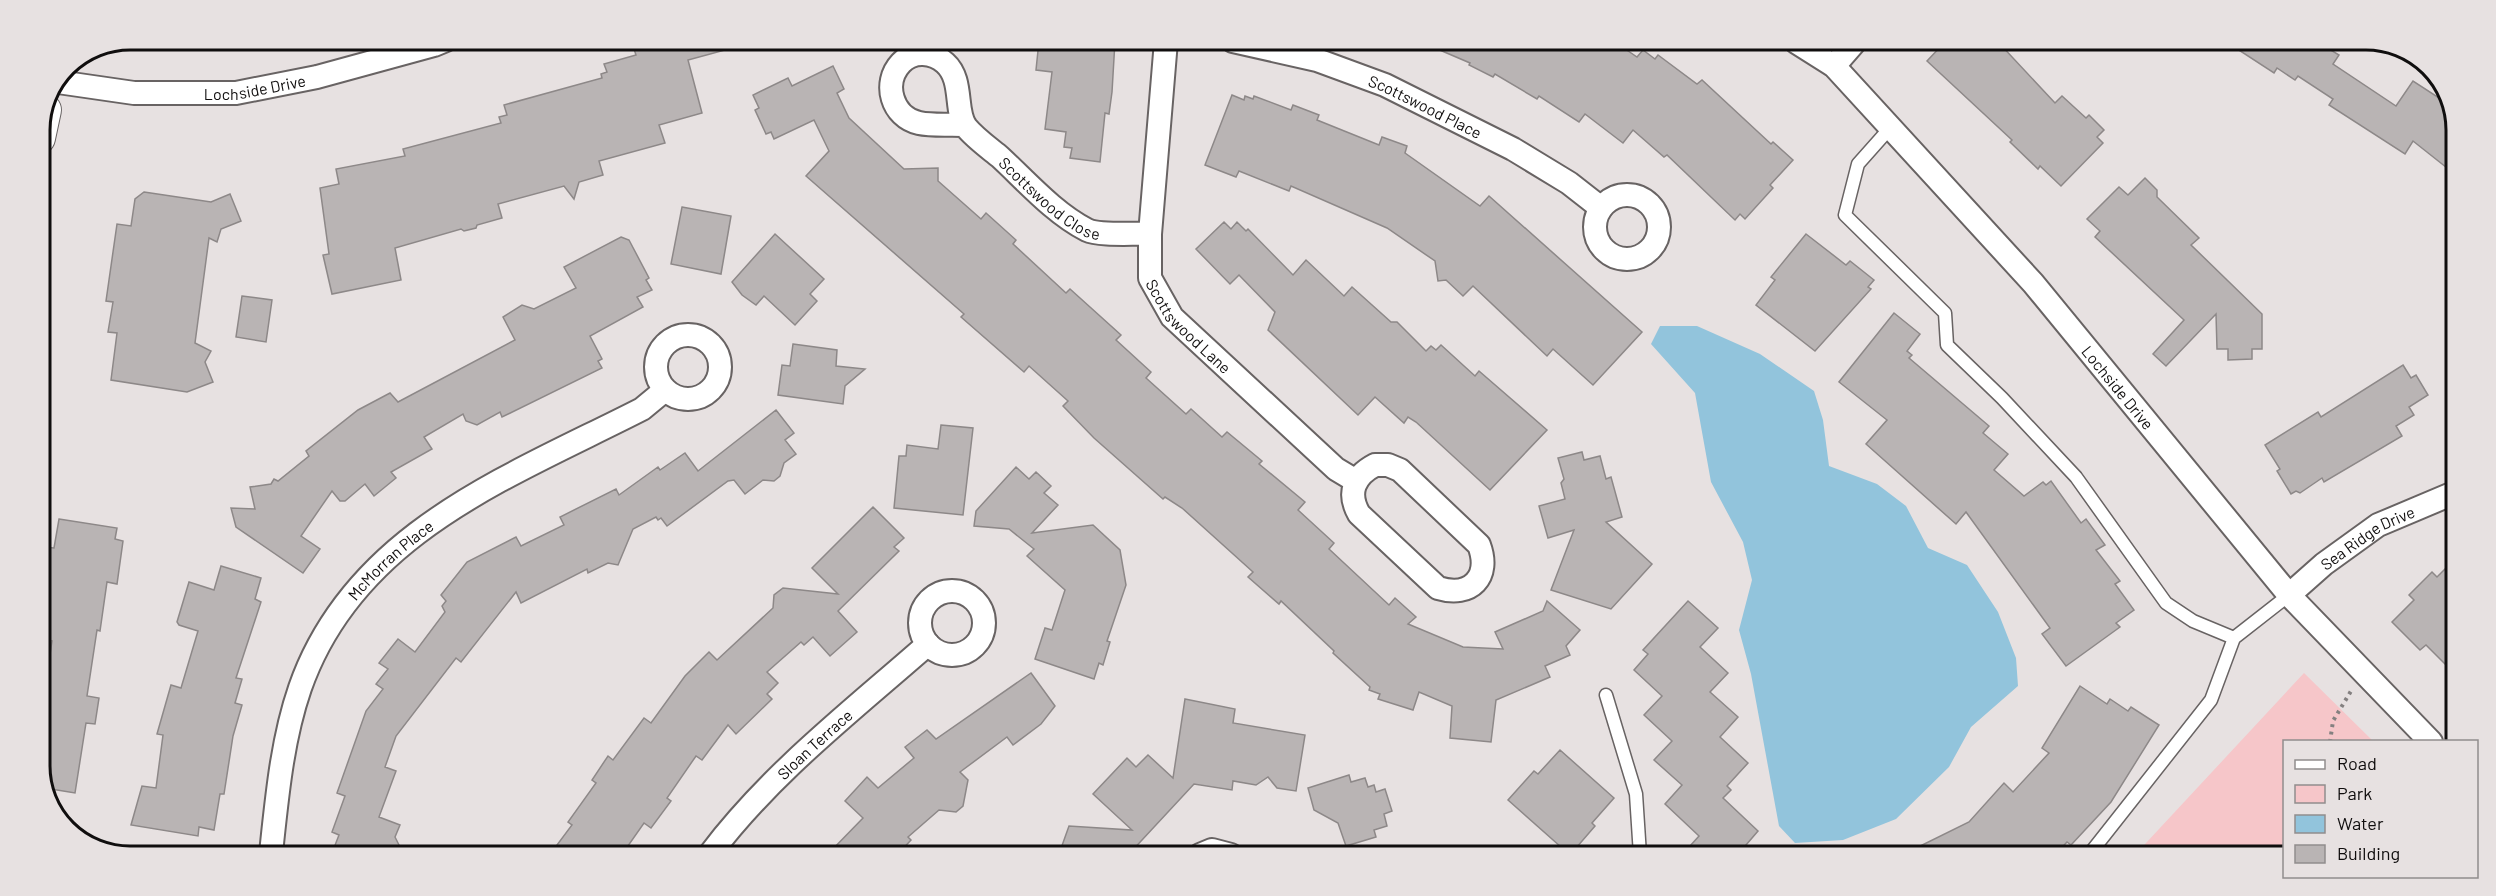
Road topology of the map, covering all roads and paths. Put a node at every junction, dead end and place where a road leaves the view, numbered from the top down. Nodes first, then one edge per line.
1 (416, 50) edge
2 (1165, 50) edge
3 (1273, 50) edge
4 (1809, 50) edge
5 (1848, 50) edge
6 (1834, 66) junction
7 (65, 83) edge
8 (965, 125) dead end
9 (1890, 128) junction
10 (1601, 208) dead end
11 (1150, 234) junction
12 (665, 390) dead end
13 (1356, 481) junction
14 (2446, 496) edge
15 (2289, 595) junction
16 (2234, 638) junction
17 (928, 644) dead end
18 (2364, 674) junction
19 (1606, 695) dead end
20 (2330, 740) edge
21 (2430, 740) edge
22 (272, 846) edge
23 (717, 846) edge
24 (1639, 846) edge
25 (2096, 846) edge

1 - 7 street, Lochside Drive
2 - 11 street, Scottswood Lane
3 - 10 street, Scottswood Place
4 - 6 street, Lochside Drive
5 - 6 street
6 - 9 street, Lochside Drive
8 - 11 street, Scottswood Close
9 - 15 street, Lochside Drive
9 - 16 lane
11 - 13 street, Scottswood Lane
12 - 22 street, McMorran Place
13 - 13 street
14 - 15 street, Sea Ridge Drive
15 - 16 lane
15 - 18 street, Lochside Drive
16 - 25 lane
17 - 23 street, Sloan Terrace
18 - 20 path
18 - 21 street, Lochside Drive
19 - 24 lane

